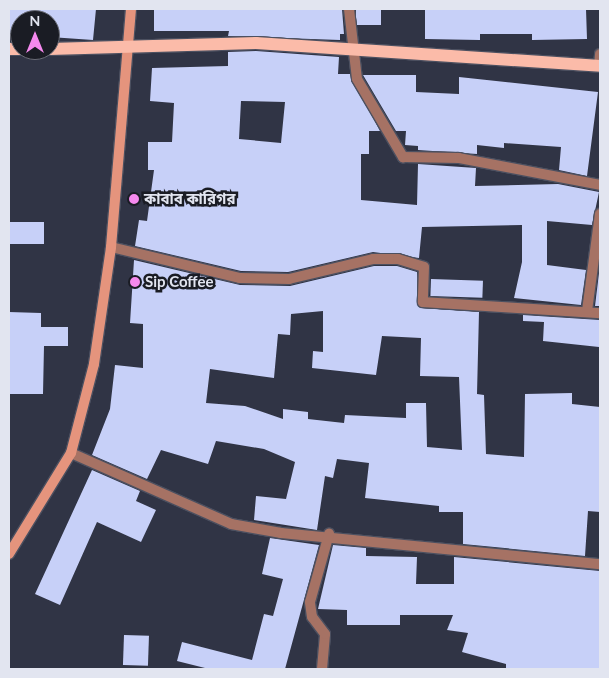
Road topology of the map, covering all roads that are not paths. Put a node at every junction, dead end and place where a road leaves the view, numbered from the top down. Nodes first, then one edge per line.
1 (131, 9) edge
2 (348, 9) edge
3 (130, 47) junction
4 (350, 48) junction
5 (60, 49) edge
6 (600, 62) edge
7 (600, 185) edge
8 (600, 214) edge
9 (111, 247) junction
10 (587, 312) junction
11 (600, 313) edge
12 (71, 453) junction
13 (329, 534) junction
14 (9, 554) edge
15 (600, 564) edge
16 (322, 669) edge

1 - 3 main road
2 - 4 street
3 - 4 main road
3 - 5 main road
3 - 9 main road
4 - 6 main road
4 - 7 street
8 - 10 street
9 - 10 street
9 - 12 main road
10 - 11 street
12 - 13 street
12 - 14 main road
13 - 15 street
13 - 16 street

